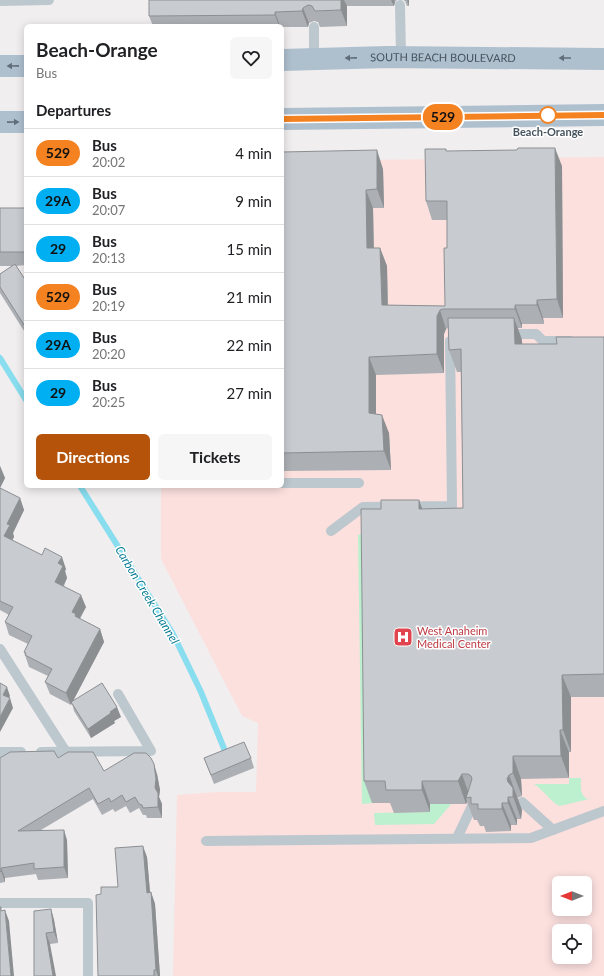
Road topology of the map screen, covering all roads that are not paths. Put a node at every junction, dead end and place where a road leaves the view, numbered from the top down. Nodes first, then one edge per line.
1 (49, 0) edge
2 (0, 1) edge
3 (400, 6) dead end
4 (314, 27) edge
5 (401, 57) junction
6 (314, 59) junction
7 (604, 59) edge
8 (284, 60) edge
9 (0, 66) edge
10 (24, 66) edge
11 (604, 115) edge
12 (284, 119) edge
13 (0, 122) edge
14 (24, 122) edge
15 (458, 334) edge
16 (497, 334) edge
17 (578, 341) edge
18 (284, 483) edge
19 (359, 483) dead end
20 (330, 531) dead end
21 (0, 649) edge
22 (118, 694) dead end
23 (0, 752) edge
24 (66, 752) junction
25 (474, 802) edge
26 (522, 802) dead end
27 (604, 811) edge
28 (552, 830) junction
29 (456, 838) junction
30 (206, 842) dead end
31 (0, 903) edge
32 (88, 976) edge

1 - 2 lane
3 - 5 lane
4 - 6 lane
5 -> 6 main road, SOUTH BEACH BOULEVARD
7 -> 5 main road, SOUTH BEACH BOULEVARD
6 - 8 main road, SOUTH BEACH BOULEVARD
10 -> 9 main road
11 - 12 main road
13 -> 14 main road
15 - 20 lane
16 - 17 lane
18 - 19 lane
21 - 24 lane
22 - 24 lane
23 - 24 lane
25 - 29 lane
26 - 28 lane
27 - 28 lane
28 - 29 lane
29 - 30 lane
31 - 32 lane

